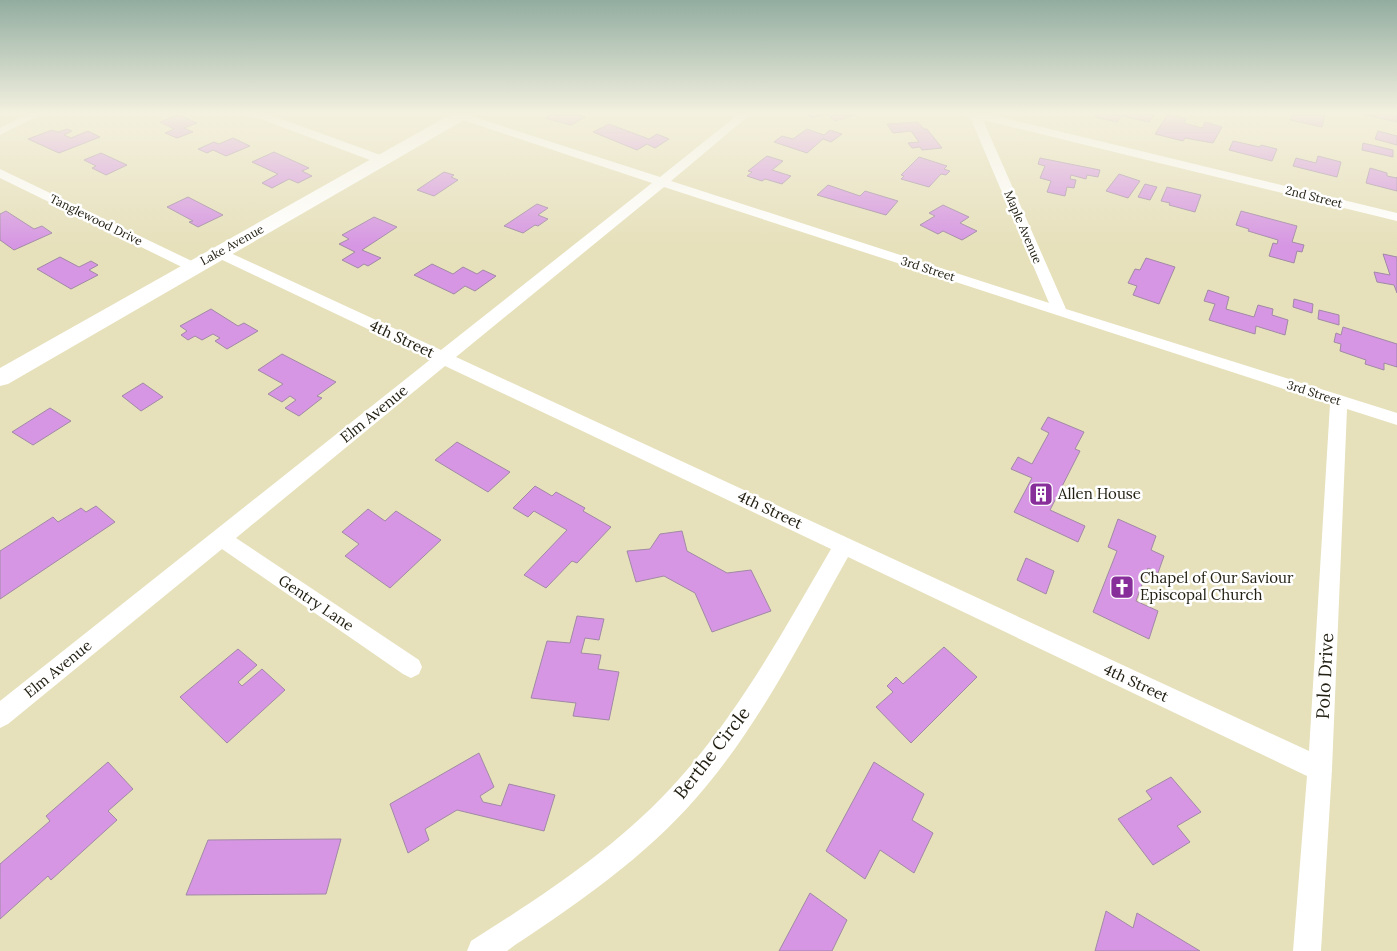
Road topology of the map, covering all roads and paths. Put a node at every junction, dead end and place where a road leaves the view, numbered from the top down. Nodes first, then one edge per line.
1 (375, 157) edge
2 (387, 157) edge
3 (585, 157) edge
4 (693, 157) edge
5 (992, 157) edge
6 (1152, 157) edge
7 (382, 160) junction
8 (0, 173) edge
9 (663, 182) junction
10 (1397, 217) edge
11 (219, 253) junction
12 (193, 268) junction
13 (1060, 312) junction
14 (443, 358) junction
15 (0, 378) edge
16 (1339, 401) junction
17 (1397, 419) edge
18 (221, 538) junction
19 (844, 544) junction
20 (411, 667) dead end
21 (0, 716) edge
22 (1320, 769) junction
23 (481, 951) edge
24 (1307, 951) edge

1 - 7 street
2 - 7 main road, Lake Avenue
3 - 9 street, 3rd Street
4 - 9 street, Elm Avenue
5 - 13 street, Maple Avenue
6 - 10 street, 2nd Street
7 - 11 main road, Lake Avenue
8 - 12 street, Tanglewood Drive
9 - 13 street, 3rd Street
9 - 14 street, Elm Avenue
11 - 12 main road, Lake Avenue
11 - 14 street, 4th Street
12 - 15 main road, Lake Avenue
13 - 16 street, 3rd Street
14 - 18 street, Elm Avenue
14 - 19 street, 4th Street
16 - 17 street, 3rd Street
16 - 22 street, Polo Drive
18 - 20 street, Gentry Lane
18 - 21 street, Elm Avenue
19 - 22 street, 4th Street
19 - 23 street, Berthe Circle
22 - 24 street, Polo Drive

